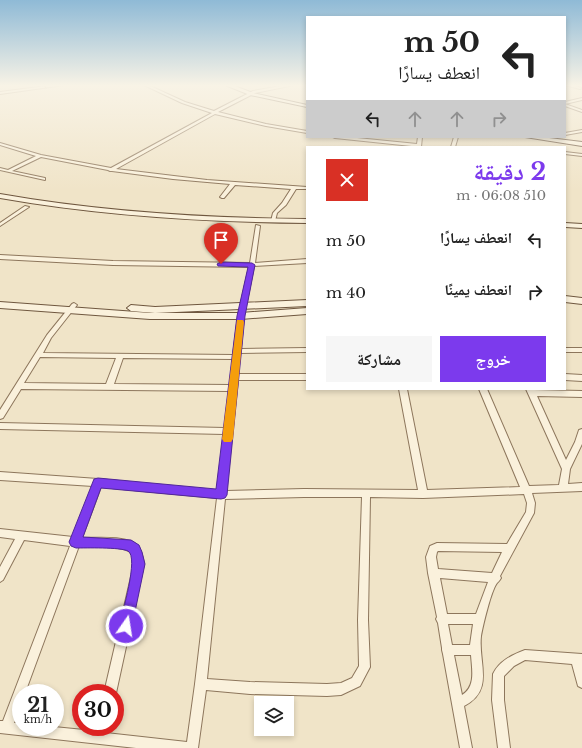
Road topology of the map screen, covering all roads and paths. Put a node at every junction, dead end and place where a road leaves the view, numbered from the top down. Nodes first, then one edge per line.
1 (201, 120) edge
2 (245, 120) edge
3 (582, 131) edge
4 (306, 132) edge
5 (566, 134) edge
6 (343, 138) edge
7 (546, 138) edge
8 (582, 143) edge
9 (0, 144) edge
10 (419, 146) edge
11 (566, 153) edge
12 (582, 155) edge
13 (40, 156) junction
14 (0, 169) edge
15 (110, 170) junction
16 (8, 171) junction
17 (43, 179) dead end
18 (233, 184) junction
19 (294, 188) junction
20 (306, 188) edge
21 (0, 196) edge
22 (222, 197) dead end
23 (0, 202) edge
24 (27, 207) junction
25 (185, 221) junction
26 (273, 221) junction
27 (306, 221) edge
28 (0, 225) edge
29 (566, 225) edge
30 (258, 226) junction
31 (306, 226) edge
32 (582, 226) edge
33 (566, 231) edge
34 (582, 232) edge
35 (0, 257) edge
36 (306, 261) edge
37 (252, 265) junction
38 (0, 299) edge
39 (566, 299) edge
40 (582, 301) edge
41 (306, 303) edge
42 (0, 305) edge
43 (242, 305) junction
44 (566, 306) edge
45 (71, 308) junction
46 (582, 308) edge
47 (306, 311) edge
48 (241, 316) junction
49 (306, 350) edge
50 (566, 350) edge
51 (582, 350) edge
52 (237, 354) junction
53 (38, 355) junction
54 (120, 357) junction
55 (234, 377) junction
56 (306, 377) edge
57 (566, 377) edge
58 (582, 378) edge
59 (18, 386) junction
60 (108, 387) junction
61 (233, 388) junction
62 (403, 390) edge
63 (483, 390) edge
64 (531, 391) edge
65 (582, 394) edge
66 (0, 416) edge
67 (0, 426) edge
68 (228, 431) junction
69 (582, 432) edge
70 (566, 469) junction
71 (0, 476) edge
72 (98, 483) junction
73 (582, 487) edge
74 (563, 488) junction
75 (526, 490) junction
76 (366, 494) junction
77 (423, 494) junction
78 (221, 495) junction
79 (0, 533) edge
80 (22, 535) junction
81 (76, 542) junction
82 (509, 548) junction
83 (434, 573) junction
84 (0, 577) edge
85 (496, 578) junction
86 (441, 619) junction
87 (480, 619) junction
88 (447, 650) junction
89 (475, 650) junction
90 (579, 659) edge
91 (582, 682) edge
92 (112, 684) edge
93 (201, 684) junction
94 (458, 703) junction
95 (3, 727) edge
96 (72, 731) edge
97 (118, 736) edge
98 (191, 748) edge
99 (466, 748) edge
100 (504, 748) edge

1 - 15 street
2 - 4 street
3 - 5 street
6 - 10 street
7 - 8 main road
9 - 13 street
11 - 12 street
13 - 15 street
13 - 16 street
14 - 16 street
15 - 18 street
16 - 17 street
18 - 19 street
18 - 22 street
19 - 20 street
19 - 26 street
21 - 25 main road
23 - 24 main road
24 - 25 main road
24 - 28 street
25 - 26 main road
25 - 30 main road
26 - 27 main road
29 - 32 main road
30 - 31 main road
30 - 37 street
33 - 34 main road
35 - 37 street
36 - 37 street
37 - 43 street
38 - 45 main road
39 - 40 main road
41 - 43 main road
42 - 45 main road
43 - 45 main road
43 - 48 street
44 - 46 main road
45 - 48 main road
45 - 53 street
47 - 48 main road
48 - 52 street
49 - 52 street
50 - 51 street
52 - 54 street
52 - 55 street
53 - 54 street
53 - 59 street
54 - 60 street
55 - 56 street
55 - 61 street
57 - 58 street
59 - 60 street
59 - 66 street
60 - 61 street
61 - 68 street
62 - 77 street
63 - 75 street
64 - 65 street
64 - 70 street
67 - 68 street
68 - 78 street
69 - 70 street
70 - 74 street
71 - 72 street
72 - 78 street
72 - 81 street
73 - 74 street
74 - 75 street
75 - 77 street
75 - 82 street
76 - 77 street
76 - 78 street
76 - 93 street
78 - 93 street
79 - 80 street
80 - 81 street
80 - 84 street
81 - 92 street
81 - 95 street
82 - 83 street
82 - 85 street
83 - 85 street
83 - 86 street
85 - 87 street
86 - 87 street
86 - 88 street
87 - 89 street
88 - 89 street
88 - 94 street
89 - 94 street
90 - 91 street
90 - 100 street
93 - 98 street
94 - 99 street
95 - 96 street
97 - 98 street

